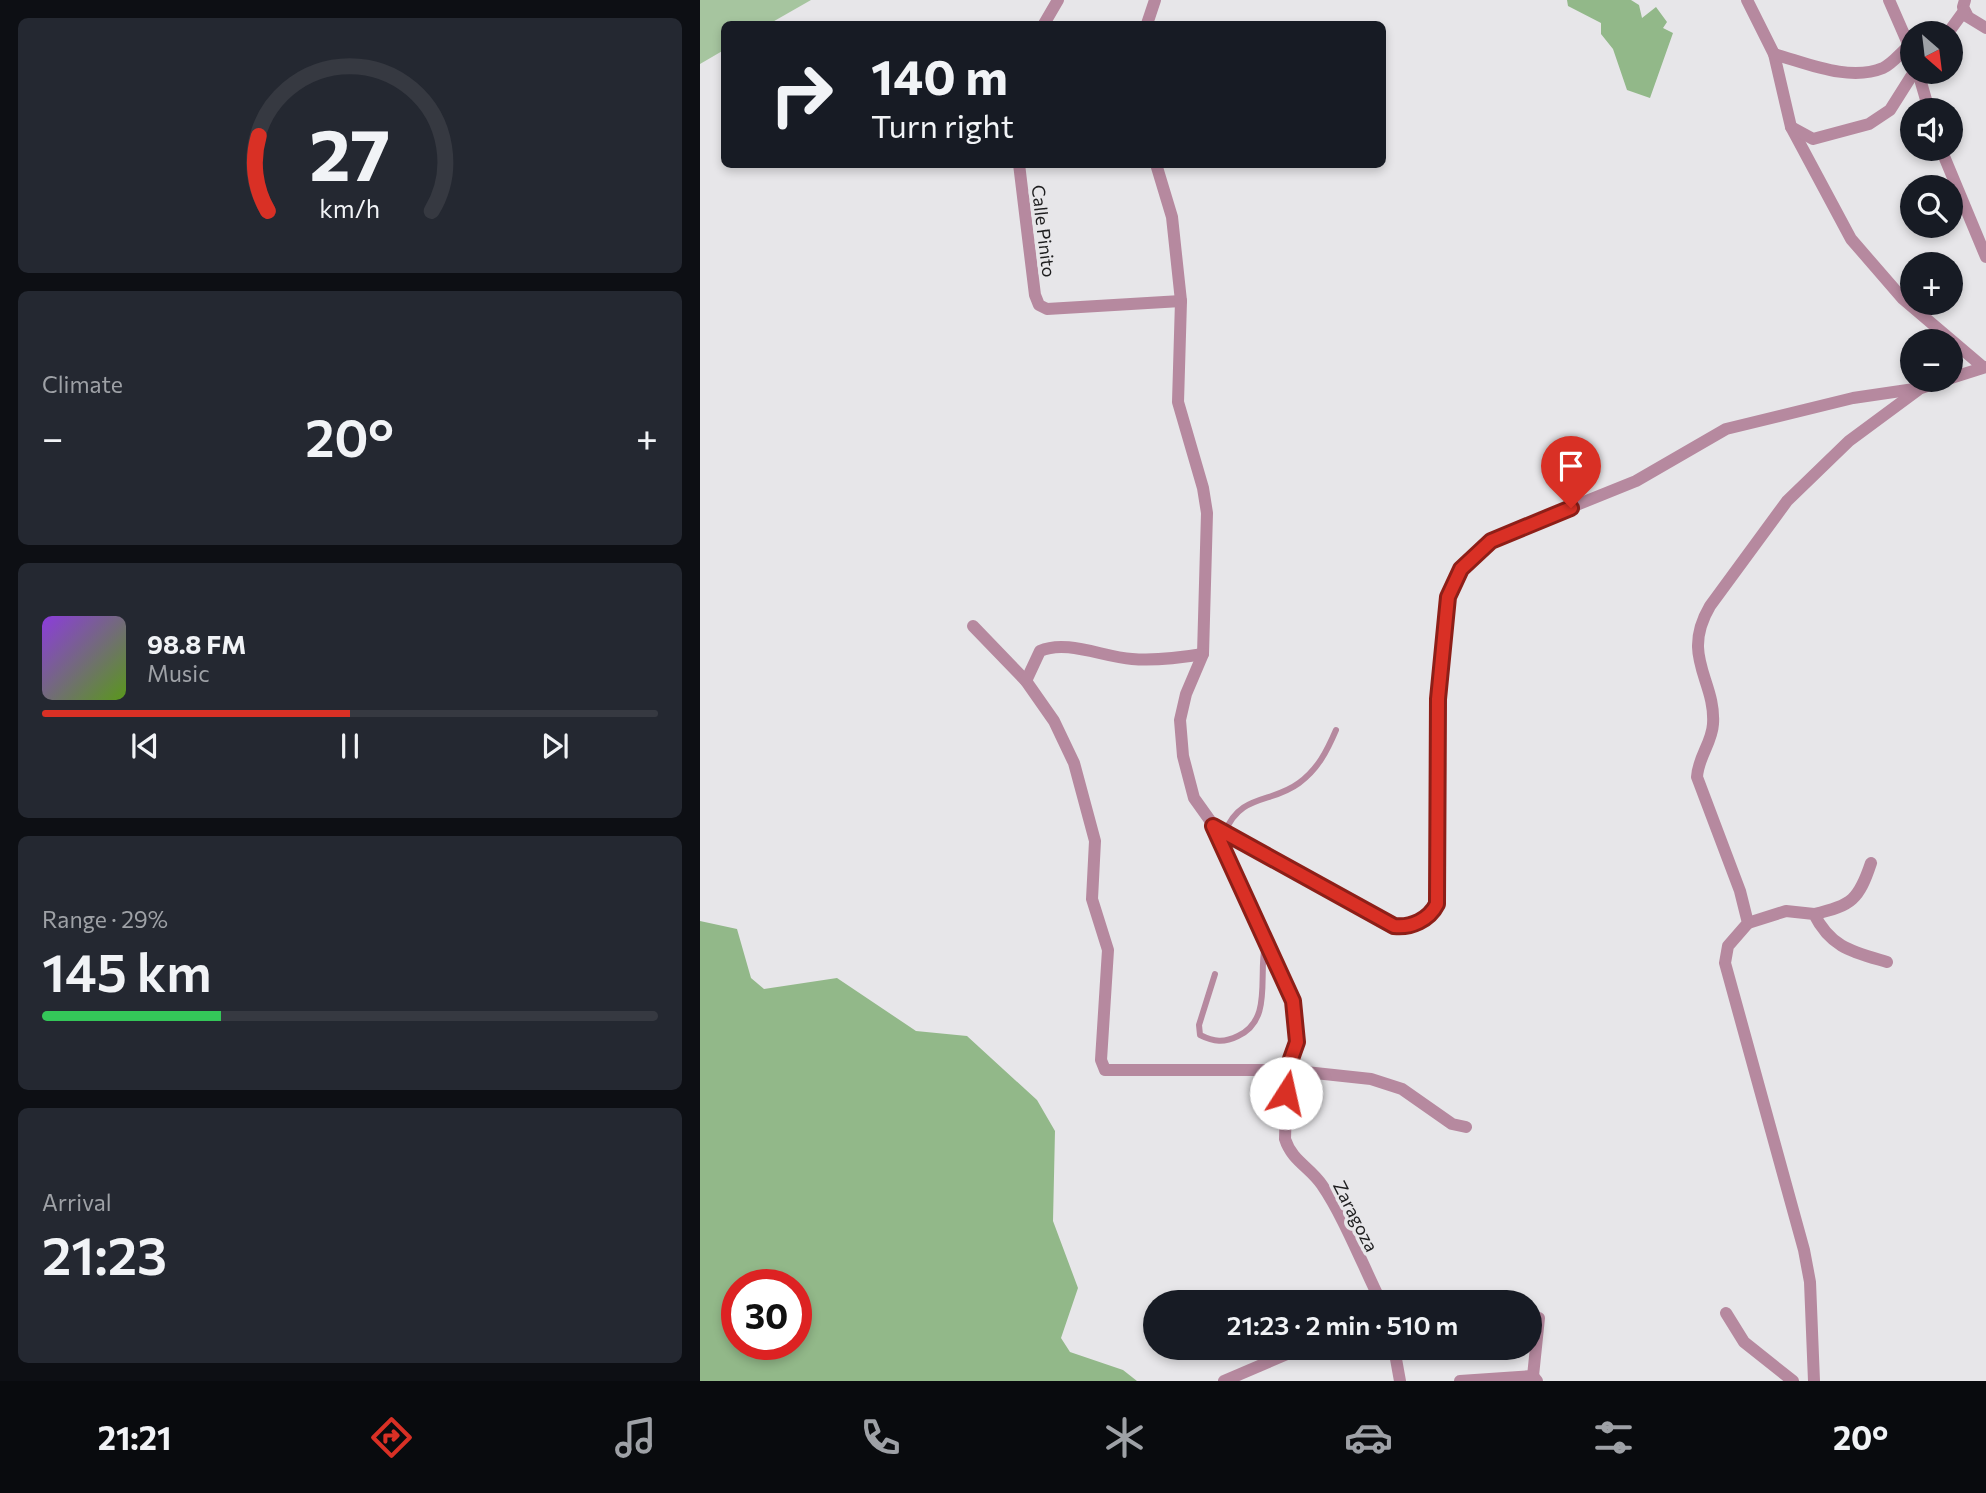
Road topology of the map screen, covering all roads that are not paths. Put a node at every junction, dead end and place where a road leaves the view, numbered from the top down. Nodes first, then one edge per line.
1 (1058, 0) edge
2 (1155, 0) edge
3 (1747, 0) edge
4 (1889, 0) edge
5 (1964, 6) edge
6 (1046, 21) edge
7 (1148, 21) edge
8 (1900, 23) edge
9 (1986, 28) edge
10 (1774, 54) junction
11 (1900, 56) edge
12 (1908, 84) edge
13 (1791, 127) junction
14 (1946, 161) edge
15 (1020, 168) edge
16 (1157, 168) edge
17 (1986, 257) edge
18 (1181, 301) junction
19 (1985, 367) edge
20 (1963, 374) edge
21 (1900, 391) edge
22 (1916, 392) edge
23 (973, 626) dead end
24 (1203, 654) junction
25 (1026, 681) junction
26 (1336, 730) dead end
27 (1219, 829) junction
28 (1871, 863) dead end
29 (1814, 914) junction
30 (1748, 923) junction
31 (1266, 940) junction
32 (1887, 962) dead end
33 (1216, 974) dead end
34 (1287, 1070) junction
35 (1466, 1127) dead end
36 (1375, 1290) edge
37 (1726, 1313) dead end
38 (1273, 1360) edge
39 (1396, 1360) edge
40 (1536, 1360) edge
41 (1535, 1378) edge
42 (1224, 1381) edge
43 (1400, 1381) edge
44 (1460, 1381) edge
45 (1793, 1381) edge
46 (1814, 1381) edge

1 - 6 street
2 - 7 street
3 - 10 street
4 - 8 street
5 - 9 street
10 - 11 street
10 - 13 street
12 - 13 street
13 - 19 street
14 - 17 street
15 - 18 street, Calle Pinito
16 - 18 street
18 - 24 street
19 - 20 street
21 - 27 street
22 - 30 street
23 - 25 street
24 - 25 street
24 - 27 street, Zaragoza
25 - 34 street
26 - 27 lane
27 - 31 street, Zaragoza
28 - 29 street
29 - 30 street
29 - 32 street
30 - 46 street
31 - 33 lane
31 - 34 street, Zaragoza
34 - 35 street
34 - 36 street, Zaragoza
37 - 45 street
38 - 42 street
39 - 43 street
40 - 41 street
41 - 44 street

